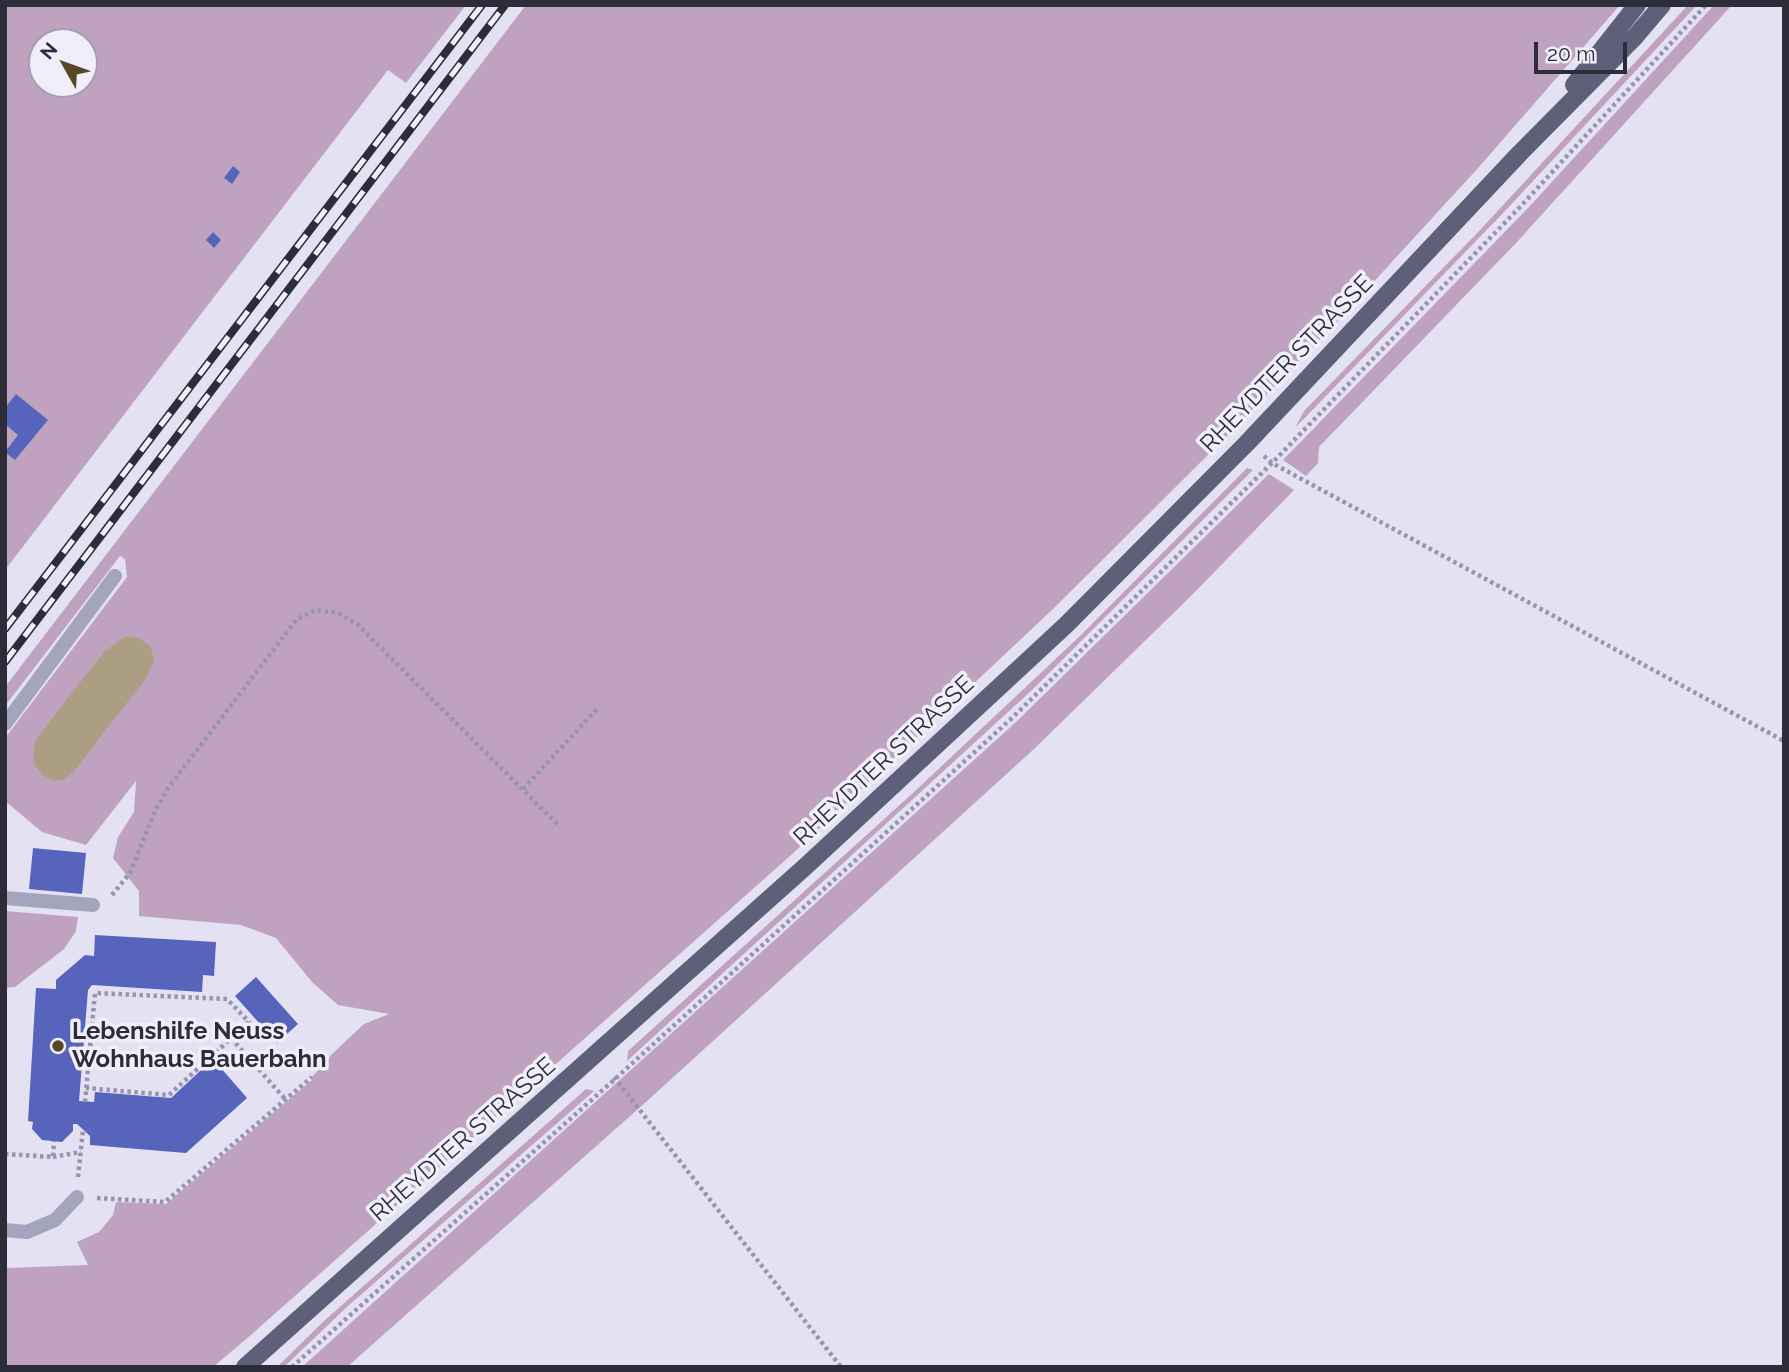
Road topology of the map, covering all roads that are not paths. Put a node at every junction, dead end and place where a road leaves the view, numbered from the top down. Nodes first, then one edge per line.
1 (1637, 5) edge
2 (1662, 5) edge
3 (1520, 153) junction
4 (116, 576) dead end
5 (5, 724) edge
6 (5, 898) edge
7 (93, 905) road end
8 (77, 1197) road end
9 (5, 1230) edge
10 (246, 1367) edge

1 - 3 main road, RHEYDTER STRASSE
2 - 3 main road, RHEYDTER STRASSE
3 - 10 main road, RHEYDTER STRASSE
4 - 5 lane
6 - 7 lane
8 - 9 lane

